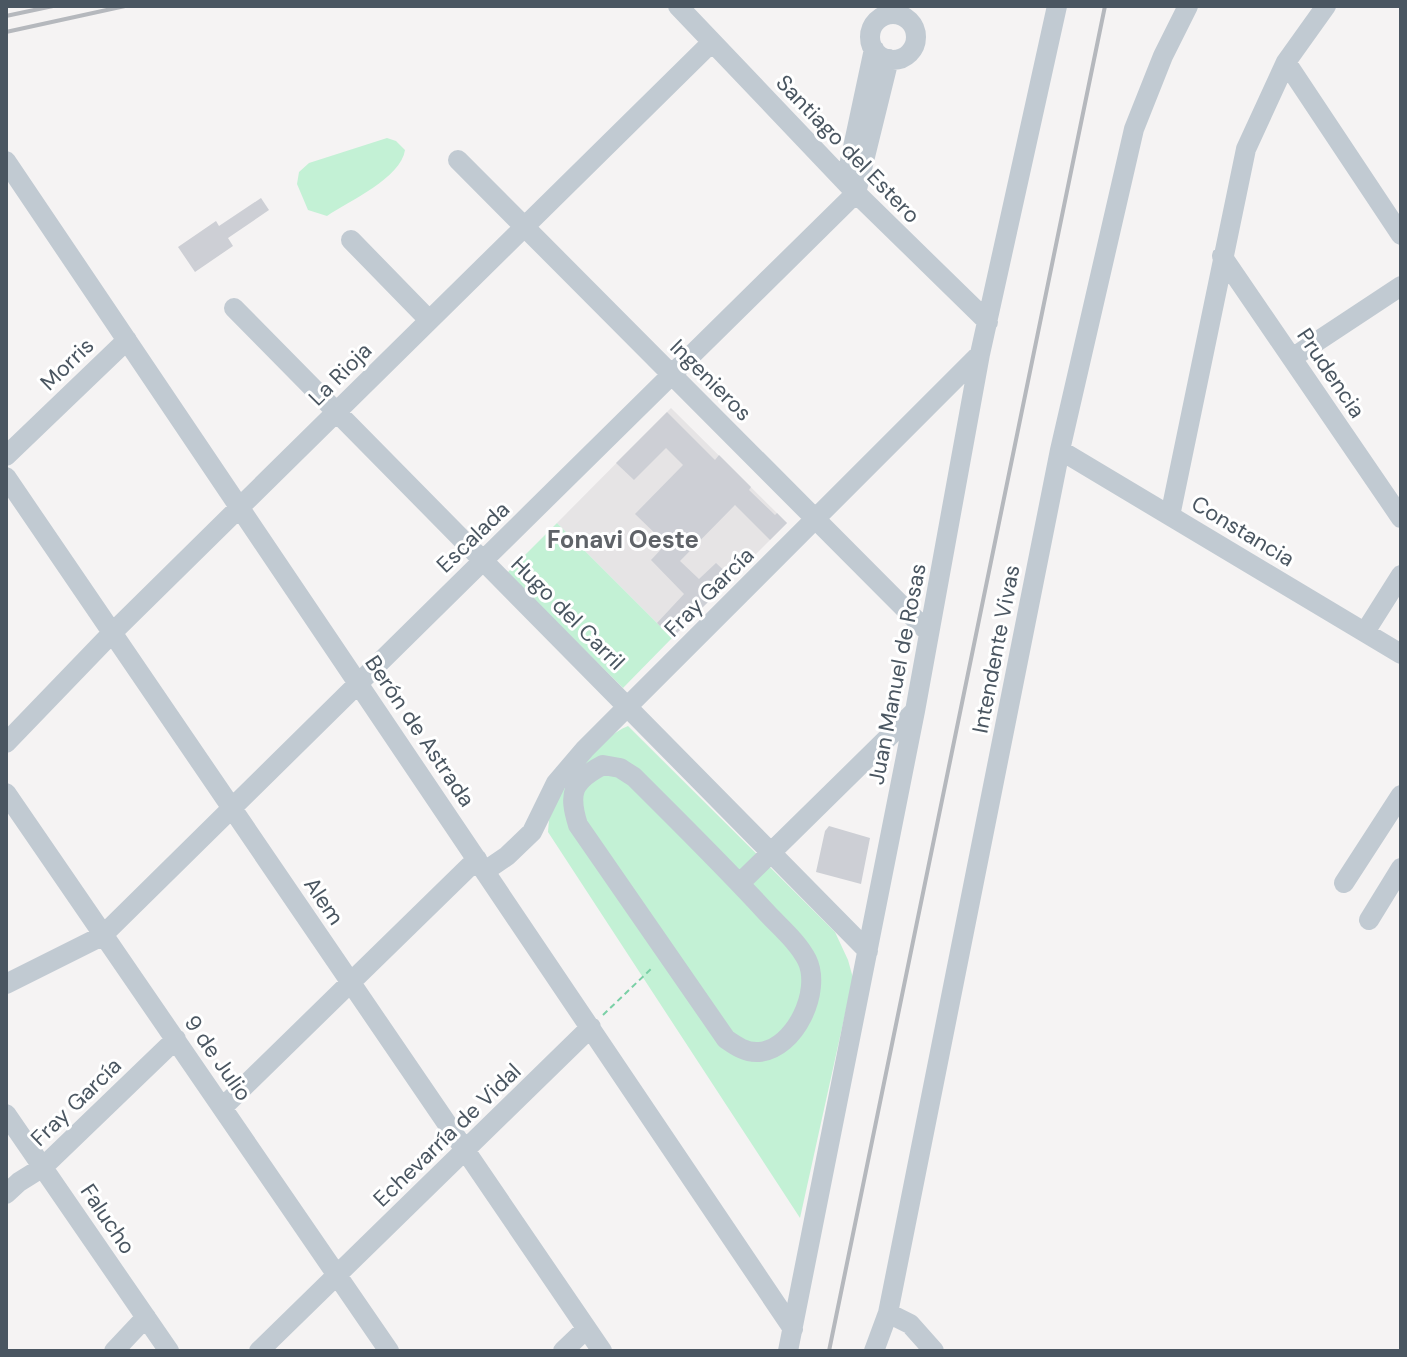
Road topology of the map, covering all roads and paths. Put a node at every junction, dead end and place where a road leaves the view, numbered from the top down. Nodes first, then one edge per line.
1 (678, 6) edge
2 (1057, 6) edge
3 (1188, 6) edge
4 (1326, 6) edge
5 (711, 43) junction
6 (882, 54) dead end
7 (1286, 62) junction
8 (458, 160) dead end
9 (7, 165) edge
10 (851, 188) junction
11 (524, 226) junction
12 (1401, 235) edge
13 (351, 240) dead end
14 (1222, 256) junction
15 (1401, 286) edge
16 (234, 308) dead end
17 (429, 320) junction
18 (988, 322) junction
19 (127, 340) junction
20 (980, 354) junction
21 (1292, 358) junction
22 (672, 375) junction
23 (336, 412) junction
24 (1060, 450) junction
25 (6, 456) edge
26 (6, 477) edge
27 (240, 507) junction
28 (1170, 516) junction
29 (1401, 518) edge
30 (816, 519) junction
31 (483, 561) junction
32 (1401, 575) edge
33 (1365, 632) junction
34 (112, 633) junction
35 (929, 633) junction
36 (1401, 654) edge
37 (358, 683) junction
38 (628, 707) junction
39 (915, 711) junction
40 (6, 743) edge
41 (6, 793) edge
42 (1401, 795) edge
43 (231, 808) junction
44 (770, 852) junction
45 (481, 865) junction
46 (1401, 868) edge
47 (740, 883) junction
48 (1344, 883) dead end
49 (1369, 920) dead end
50 (102, 936) junction
51 (868, 951) junction
52 (667, 953) junction
53 (350, 982) junction
54 (6, 984) edge
55 (591, 1027) junction
56 (176, 1039) junction
57 (223, 1107) junction
58 (6, 1114) edge
59 (465, 1151) junction
60 (43, 1167) junction
61 (6, 1194) edge
62 (338, 1274) junction
63 (888, 1313) junction
64 (146, 1317) junction
65 (586, 1329) junction
66 (793, 1329) junction
67 (114, 1351) edge
68 (169, 1351) edge
69 (259, 1351) edge
70 (389, 1351) edge
71 (563, 1351) edge
72 (602, 1351) edge
73 (788, 1351) edge
74 (874, 1351) edge
75 (934, 1351) edge

1 - 5 street, Santiago del Estero
2 - 18 street, Juan Manuel de Rosas
3 - 24 street, Intendente Vivas
4 - 7 street
5 - 10 street, Santiago del Estero
5 - 11 street, La Rioja
6 - 10 street
7 - 12 street
7 - 14 street
8 - 11 street, Ingenieros
9 - 19 street, Berón de Astrada
10 - 18 street, Santiago del Estero
10 - 22 street, Escalada
11 - 17 street, La Rioja
11 - 22 street, Ingenieros
13 - 17 street
14 - 21 street, Prudencia
14 - 28 street
15 - 21 street
16 - 23 street, Hugo del Carril
17 - 23 street, La Rioja
18 - 20 street, Juan Manuel de Rosas
19 - 25 street, Morris
19 - 27 street, Berón de Astrada
20 - 30 street, Fray García
20 - 35 street, Juan Manuel de Rosas
21 - 29 street, Prudencia
22 - 30 street, Ingenieros
22 - 31 street, Escalada
23 - 27 street, La Rioja
23 - 31 street, Hugo del Carril
24 - 28 street, Constancia
24 - 63 street, Intendente Vivas
26 - 34 street, Alem
27 - 34 street, La Rioja
27 - 37 street, Berón de Astrada
28 - 33 street, Constancia
30 - 35 street, Ingenieros
30 - 38 street, Fray García
31 - 37 street, Escalada
31 - 38 street, Hugo del Carril
32 - 33 street
33 - 36 street, Constancia
34 - 40 street, La Rioja
34 - 43 street, Alem
35 - 39 street, Juan Manuel de Rosas
37 - 43 street, Escalada
37 - 45 street, Berón de Astrada
38 - 44 street, Hugo del Carril
38 - 45 street, Fray García
39 - 44 street
39 - 51 street, Juan Manuel de Rosas
41 - 50 street, 9 de Julio
42 - 48 street
43 - 50 street, Escalada
43 - 53 street, Alem
44 - 47 street
44 - 51 street, Hugo del Carril
45 - 53 street, Fray García
45 - 55 street, Berón de Astrada
46 - 49 street
47 - 52 street
47 - 52 street
50 - 54 street, Escalada
50 - 56 street, 9 de Julio
51 - 66 street, Juan Manuel de Rosas
52 - 55 path
53 - 57 street, Fray García
53 - 59 street, Alem
55 - 59 street, Echevarría de Vidal
55 - 66 street, Berón de Astrada
56 - 57 street, 9 de Julio
56 - 60 street, Fray García
57 - 62 street, 9 de Julio
58 - 60 street, Falucho
59 - 62 street, Echevarría de Vidal
59 - 65 street, Alem
60 - 61 street, Fray García
60 - 64 street, Falucho
62 - 69 street, Echevarría de Vidal
62 - 70 street, 9 de Julio
63 - 74 street
63 - 75 street
64 - 67 street
64 - 68 street, Falucho
65 - 71 street
65 - 72 street, Alem
66 - 73 street, Juan Manuel de Rosas

